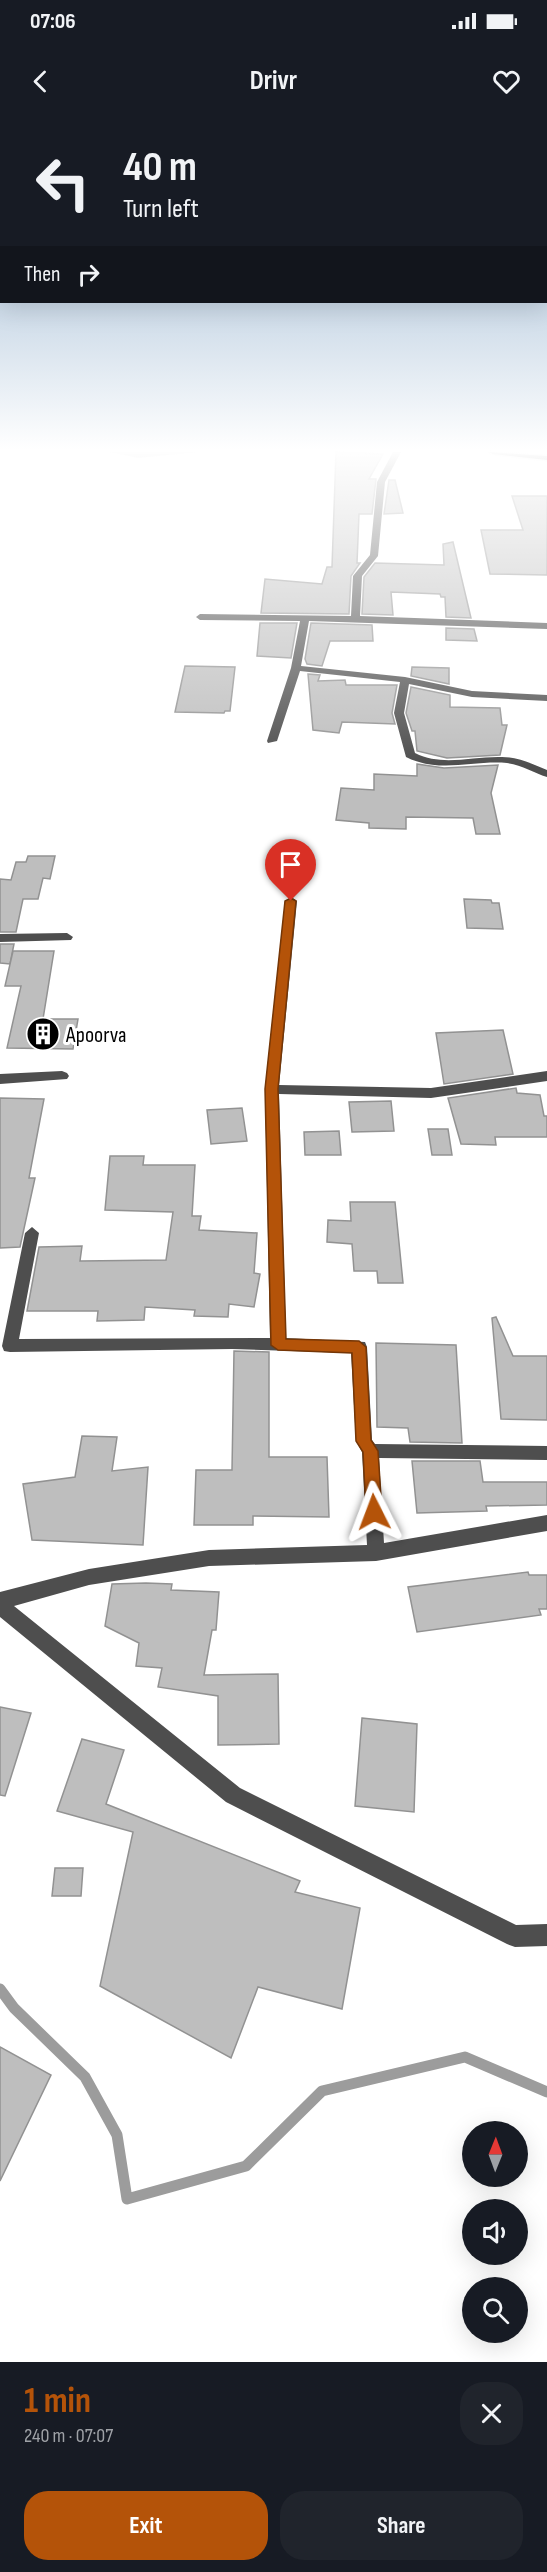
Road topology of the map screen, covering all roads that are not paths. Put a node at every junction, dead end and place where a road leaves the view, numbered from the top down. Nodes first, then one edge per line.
1 (373, 557) edge
2 (200, 617) dead end
3 (305, 618) junction
4 (356, 619) junction
5 (547, 626) edge
6 (296, 668) junction
7 (405, 680) junction
8 (547, 698) edge
9 (272, 741) dead end
10 (547, 774) edge
11 (291, 901) dead end
12 (67, 937) dead end
13 (0, 938) edge
14 (62, 1076) dead end
15 (547, 1076) edge
16 (0, 1079) edge
17 (272, 1089) junction
18 (32, 1233) dead end
19 (278, 1345) junction
20 (370, 1451) junction
21 (547, 1453) edge
22 (547, 1523) edge
23 (376, 1553) junction
24 (0, 1601) edge
25 (0, 1606) edge
26 (547, 1935) edge

1 - 4 street
2 - 3 street
3 - 4 street
3 - 6 street
4 - 5 street
6 - 7 street
6 - 9 street
7 - 8 street
7 - 10 street
11 - 17 street
12 - 13 street
14 - 16 street
15 - 17 street
17 - 19 street
18 - 19 street
19 - 20 street
20 - 21 street
20 - 23 street
22 - 23 street
23 - 24 street
25 - 26 street

